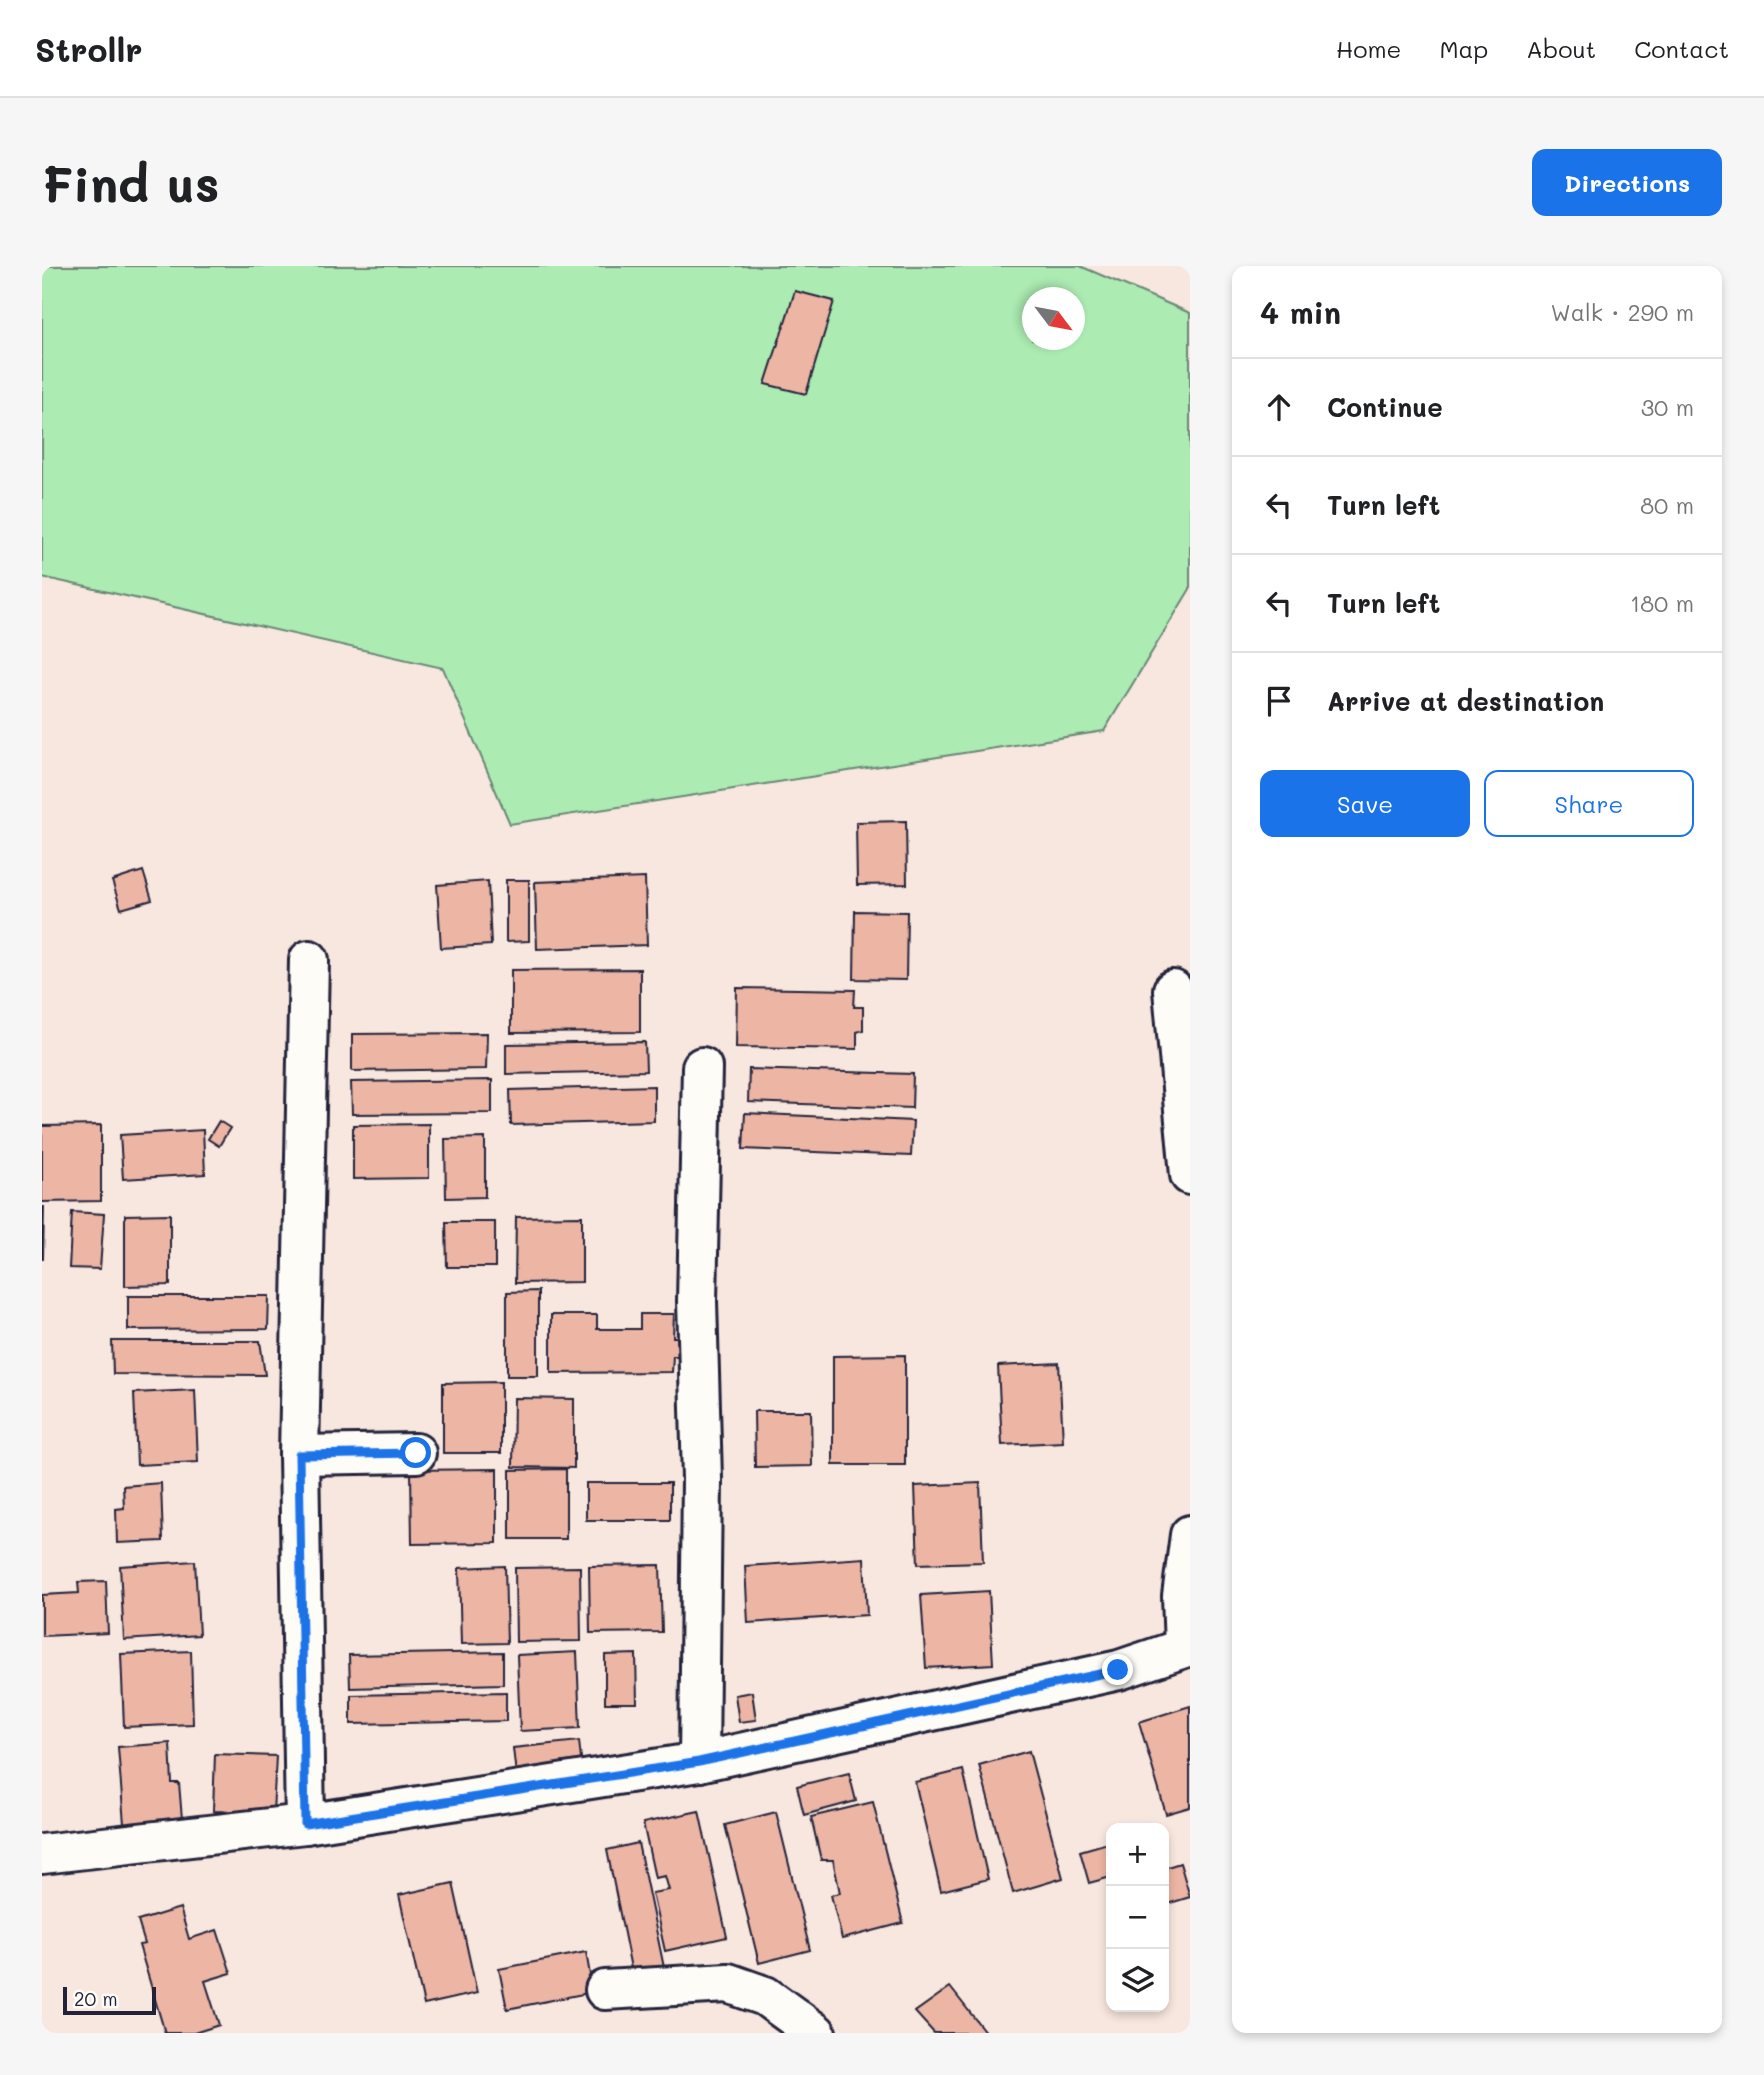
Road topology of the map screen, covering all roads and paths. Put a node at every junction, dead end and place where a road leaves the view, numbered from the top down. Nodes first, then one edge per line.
1 (309, 960) dead end
2 (1174, 990) dead end
3 (702, 1067) dead end
4 (1190, 1175) edge
5 (416, 1453) dead end
6 (299, 1455) junction
7 (1190, 1535) edge
8 (1187, 1646) edge
9 (699, 1762) junction
10 (305, 1824) junction
11 (42, 1854) edge
12 (605, 1990) dead end
13 (816, 2033) edge

1 - 6 street
2 - 4 street
3 - 9 street
5 - 6 street
6 - 10 street
7 - 8 street
8 - 9 street
9 - 10 street
10 - 11 street
12 - 13 street

